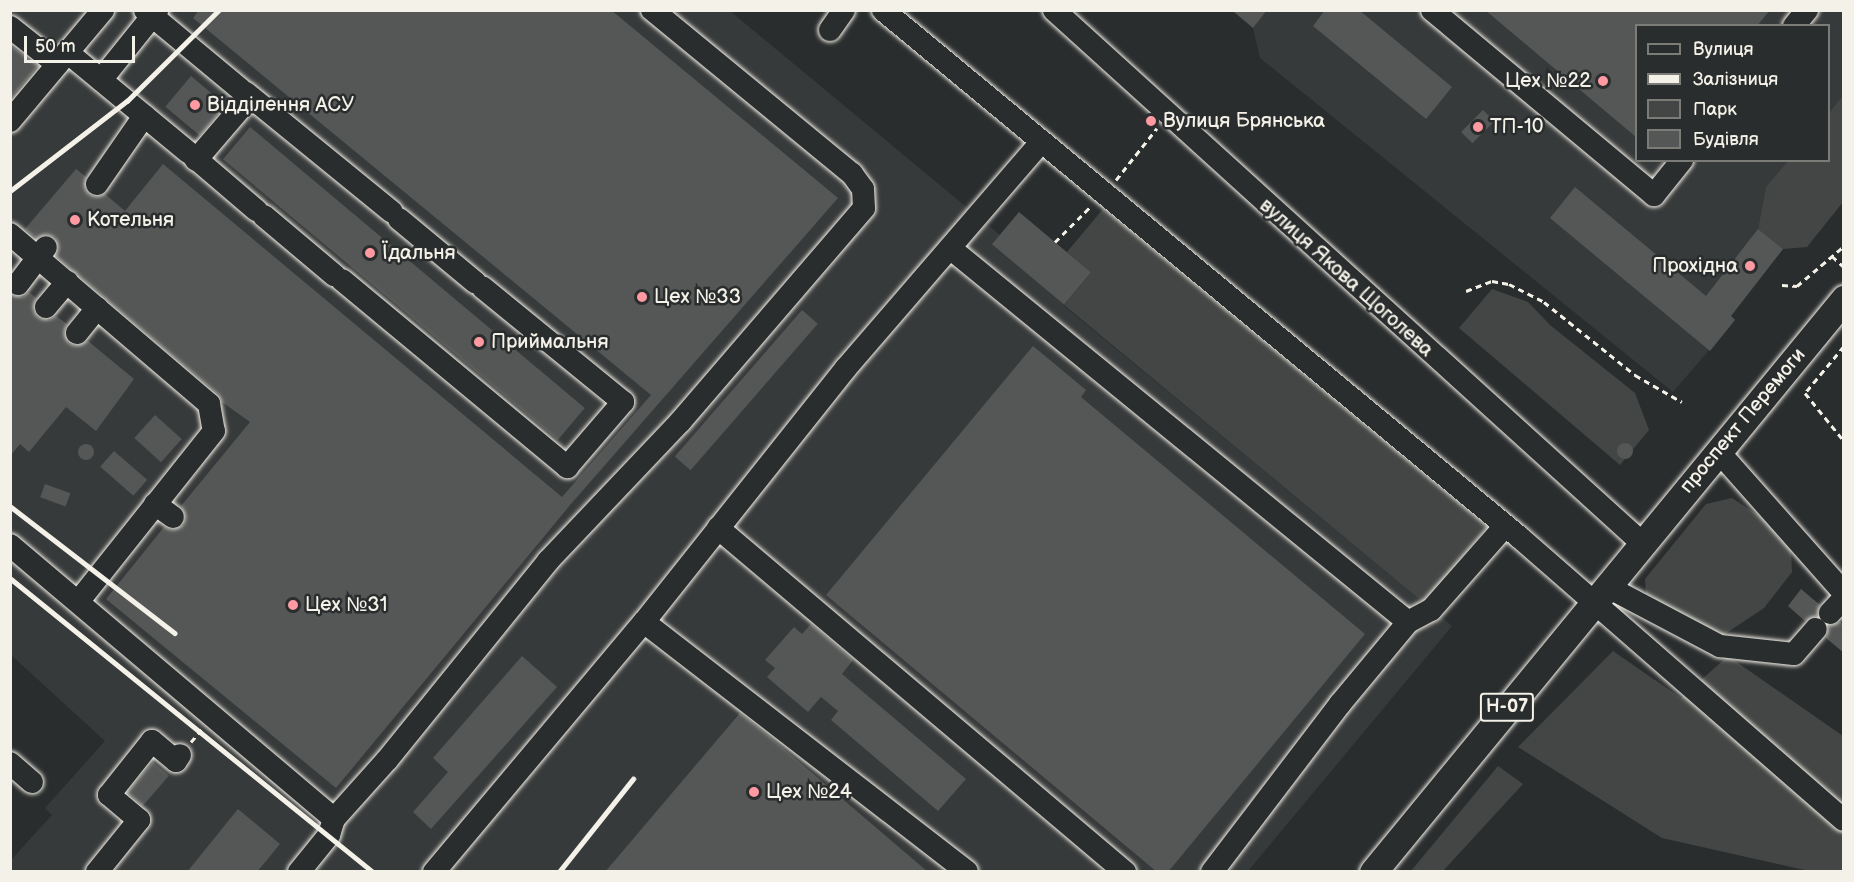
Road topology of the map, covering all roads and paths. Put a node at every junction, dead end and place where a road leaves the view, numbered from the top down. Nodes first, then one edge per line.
1 (15, 10) edge
2 (103, 10) edge
3 (652, 10) edge
4 (844, 10) edge
5 (884, 10) edge
6 (1054, 10) edge
7 (1432, 10) edge
8 (1807, 10) edge
9 (151, 12) edge
10 (1796, 24) edge
11 (10, 27) edge
12 (830, 30) dead end
13 (33, 44) junction
14 (62, 58) junction
15 (101, 80) junction
16 (245, 93) junction
17 (1167, 115) junction
18 (144, 116) junction
19 (10, 121) edge
20 (1041, 142) junction
21 (193, 156) junction
22 (1680, 162) edge
23 (97, 184) dead end
24 (1110, 187) junction
25 (10, 234) edge
26 (1055, 242) dead end
27 (1844, 246) edge
28 (950, 248) junction
29 (42, 253) junction
30 (1832, 256) junction
31 (1844, 267) edge
32 (67, 282) junction
33 (18, 284) dead end
34 (1782, 285) dead end
35 (1466, 291) dead end
36 (1844, 299) edge
37 (46, 307) dead end
38 (97, 308) junction
39 (77, 333) dead end
40 (1844, 346) edge
41 (1682, 402) dead end
42 (1844, 441) edge
43 (1718, 451) junction
44 (1505, 526) junction
45 (718, 528) junction
46 (1642, 543) junction
47 (10, 545) edge
48 (1599, 595) junction
49 (78, 602) junction
50 (1833, 608) edge
51 (644, 622) junction
52 (1408, 622) junction
53 (213, 716) junction
54 (180, 755) joint
55 (10, 763) edge
56 (32, 782) dead end
57 (334, 819) junction
58 (1844, 820) edge
59 (96, 872) edge
60 (299, 872) edge
61 (434, 872) edge
62 (967, 872) edge
63 (1125, 872) edge
64 (1212, 872) edge
65 (1373, 872) edge

1 - 13 street
2 - 14 street
3 - 57 street
4 - 12 street
5 - 20 street
6 - 17 street, вулиця Якова Щоголева
7 - 22 street
8 - 10 street
9 - 15 street
9 - 16 street
11 - 13 street
13 - 14 street
14 - 15 street
14 - 19 street
15 - 18 street
16 - 21 street
16 - 21 street
17 - 24 path
17 - 46 street, вулиця Якова Щоголева
18 - 21 street
18 - 23 street
20 - 24 street
20 - 28 street
24 - 26 path
24 - 44 street
25 - 29 street
27 - 30 path
28 - 45 street
28 - 52 street
29 - 32 street
29 - 33 street
30 - 31 path
30 - 34 path
32 - 37 street
32 - 38 street
35 - 41 path
36 - 43 main road, проспект Перемоги / Н-07
38 - 39 street
38 - 49 street
40 - 42 path
43 - 46 main road, проспект Перемоги / Н-07
43 - 50 street
44 - 48 street
44 - 52 street
45 - 51 street
45 - 63 street
46 - 48 main road, Н-07
47 - 49 street
48 - 50 street
48 - 58 street
48 - 65 main road, Н-07
49 - 53 street
51 - 61 street
51 - 62 street
52 - 64 street
53 - 54 path
53 - 57 street
54 - 59 street
55 - 56 street
57 - 60 street

